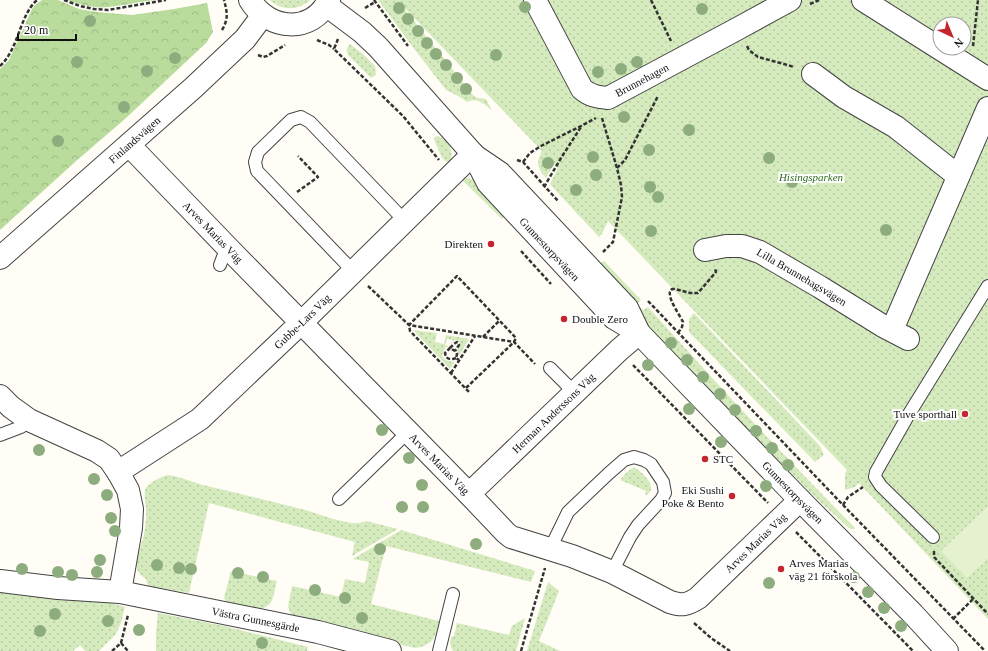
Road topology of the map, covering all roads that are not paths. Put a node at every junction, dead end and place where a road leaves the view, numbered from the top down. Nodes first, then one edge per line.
1 (535, 0) edge
2 (790, 0) edge
3 (863, 0) edge
4 (328, 2) edge
5 (256, 8) edge
6 (813, 74) road end
7 (988, 79) edge
8 (988, 108) edge
9 (129, 144) junction
10 (473, 154) junction
11 (958, 176) junction
12 (405, 221) junction
13 (704, 250) road end
14 (0, 258) edge
15 (353, 271) junction
16 (988, 286) edge
17 (301, 323) junction
18 (639, 333) junction
19 (550, 368) dead end
20 (575, 393) junction
21 (0, 396) edge
22 (29, 420) junction
23 (408, 432) junction
24 (1, 434) edge
25 (118, 472) junction
26 (469, 494) junction
27 (338, 499) dead end
28 (800, 500) junction
29 (933, 536) road end
30 (550, 549) junction
31 (612, 572) junction
32 (0, 581) edge
33 (127, 594) junction
34 (453, 594) dead end
35 (390, 651) edge
36 (439, 651) edge
37 (947, 651) edge

1 - 2 street, Brunnehagen
3 - 7 street
4 - 5 street, Gunnestorpsvägen
4 - 10 street, Gunnestorpsvägen
5 - 9 street, Finlandsvägen
6 - 11 street
8 - 11 street, Lilla Brunnehagsvägen
9 - 14 street, Finlandsvägen
9 - 17 street, Arves Marias Väg
10 - 12 street, Gubbe-Lars Väg
10 - 18 street, Gunnestorpsvägen
11 - 13 street, Lilla Brunnehagsvägen
12 - 15 street, Gubbe-Lars Väg
12 - 15 lane
15 - 17 street, Gubbe-Lars Väg
16 - 29 lane
17 - 23 street, Arves Marias Väg
17 - 25 street, Gubbe-Lars Väg
18 - 20 street, Herman Anderssons Väg
18 - 28 street, Gunnestorpsvägen
19 - 20 lane
20 - 26 street, Herman Anderssons Väg
21 - 22 street
22 - 24 lane
22 - 25 street
23 - 26 street, Arves Marias Väg
23 - 27 lane
25 - 33 street
26 - 30 street, Arves Marias Väg
28 - 31 street, Arves Marias Väg
28 - 37 street, Gunnestorpsvägen
30 - 31 street, Arves Marias Väg
30 - 31 lane
32 - 33 street, Västra Gunnesgärde
33 - 35 street, Västra Gunnesgärde
34 - 36 lane

